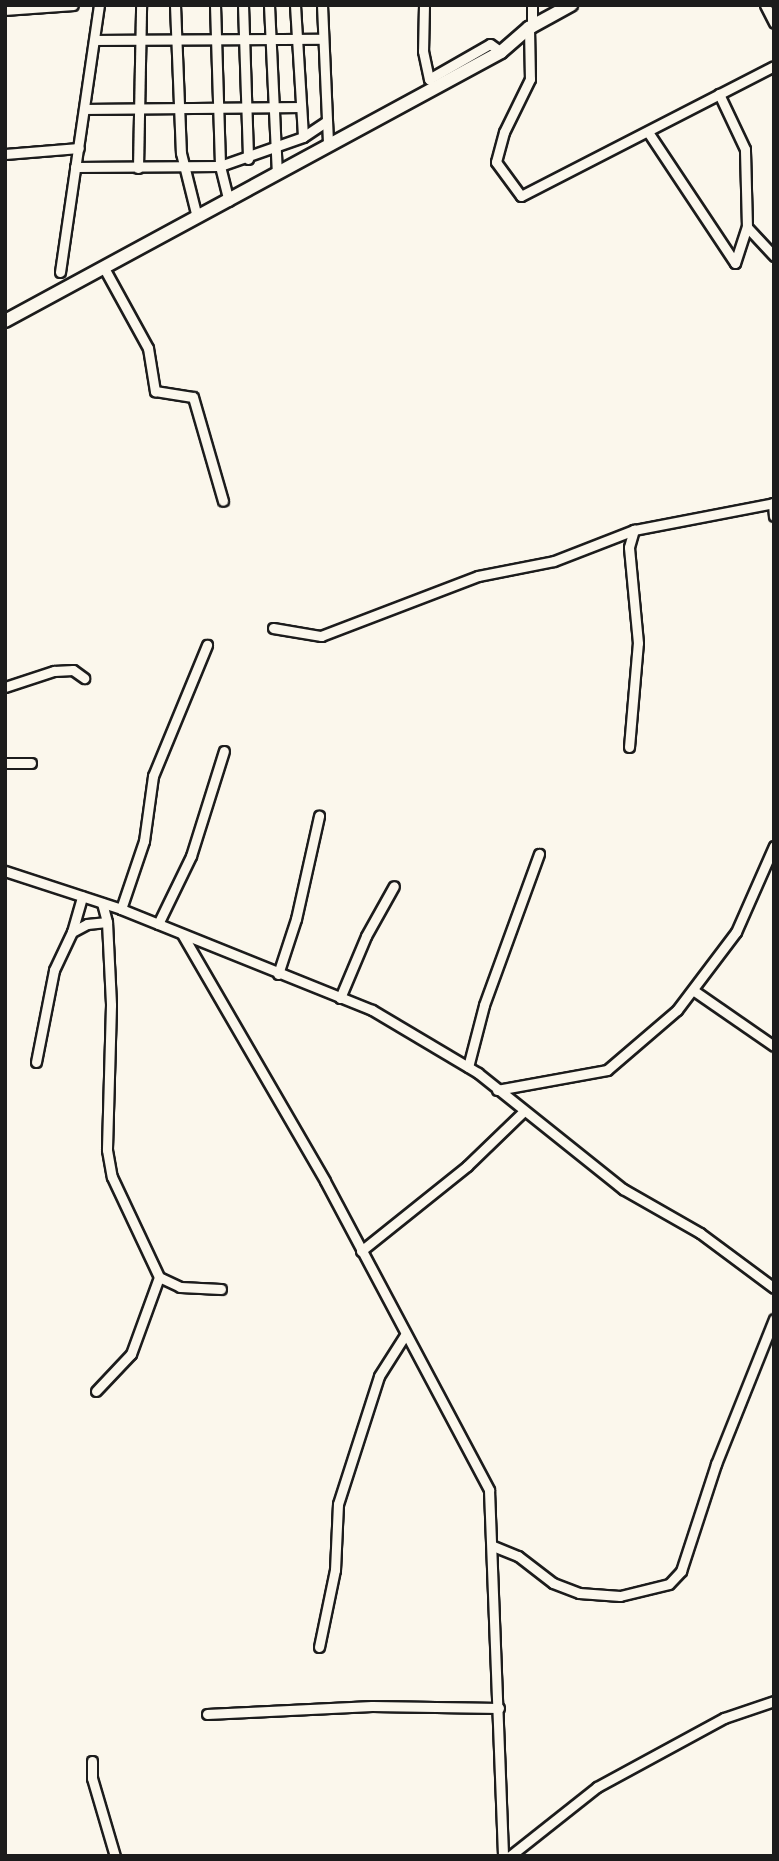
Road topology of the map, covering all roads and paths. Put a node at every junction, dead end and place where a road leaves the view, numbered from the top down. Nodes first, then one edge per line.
1 (73, 5) edge
2 (99, 5) edge
3 (141, 5) edge
4 (175, 5) edge
5 (215, 5) edge
6 (243, 5) edge
7 (270, 5) edge
8 (295, 5) edge
9 (321, 5) edge
10 (424, 5) edge
11 (532, 5) edge
12 (571, 5) edge
13 (765, 5) edge
14 (5, 10) edge
15 (774, 23) edge
16 (530, 27) junction
17 (95, 40) junction
18 (243, 40) junction
19 (295, 40) junction
20 (323, 40) junction
21 (176, 41) junction
22 (214, 41) junction
23 (141, 42) junction
24 (271, 42) junction
25 (502, 52) junction
26 (774, 66) edge
27 (719, 94) junction
28 (220, 106) junction
29 (299, 107) junction
30 (179, 108) junction
31 (272, 108) junction
32 (86, 109) junction
33 (246, 109) junction
34 (138, 111) junction
35 (325, 122) junction
36 (648, 132) junction
37 (303, 137) junction
38 (328, 144) junction
39 (79, 148) junction
40 (273, 148) junction
41 (5, 154) edge
42 (248, 159) junction
43 (183, 166) junction
44 (220, 166) junction
45 (75, 167) junction
46 (138, 168) junction
47 (277, 172) junction
48 (229, 201) junction
49 (197, 217) junction
50 (747, 228) junction
51 (774, 256) edge
52 (104, 268) junction
53 (60, 272) dead end
54 (5, 321) edge
55 (223, 500) dead end
56 (773, 503) edge
57 (774, 516) edge
58 (635, 530) junction
59 (273, 628) dead end
60 (207, 645) dead end
61 (84, 678) dead end
62 (5, 687) edge
63 (629, 747) dead end
64 (224, 751) dead end
65 (5, 763) edge
66 (31, 763) dead end
67 (319, 817) dead end
68 (774, 846) edge
69 (538, 854) dead end
70 (5, 871) edge
71 (394, 886) dead end
72 (82, 896) junction
73 (102, 902) junction
74 (121, 909) junction
75 (107, 922) junction
76 (158, 924) junction
77 (72, 932) junction
78 (182, 934) junction
79 (278, 974) junction
80 (693, 990) junction
81 (340, 998) junction
82 (774, 1046) edge
83 (36, 1062) dead end
84 (468, 1067) junction
85 (497, 1090) junction
86 (524, 1111) junction
87 (361, 1251) junction
88 (159, 1277) junction
89 (774, 1288) edge
90 (221, 1289) dead end
91 (774, 1319) edge
92 (405, 1335) junction
93 (96, 1391) dead end
94 (493, 1546) junction
95 (319, 1647) dead end
96 (774, 1701) edge
97 (499, 1708) junction
98 (207, 1714) dead end
99 (92, 1761) dead end
100 (115, 1856) edge
101 (503, 1856) edge
102 (510, 1856) edge

1 - 14 street
2 - 17 street
3 - 23 street
4 - 21 street
5 - 22 street
6 - 18 street
7 - 24 street
8 - 19 street
9 - 20 street
10 - 25 street
11 - 16 street
12 - 16 street
13 - 15 street
16 - 25 street
16 - 36 street
17 - 23 street
17 - 32 street
18 - 22 street
18 - 24 street
18 - 33 street
19 - 20 street
19 - 24 street
19 - 29 street
20 - 35 street
21 - 22 street
21 - 23 street
21 - 30 street
22 - 28 street
23 - 34 street
24 - 31 street
25 - 38 street
26 - 27 street
27 - 36 street
27 - 50 street
28 - 30 street
28 - 33 street
28 - 44 street
29 - 31 street
29 - 37 street
30 - 34 street
30 - 43 street
31 - 33 street
31 - 40 street
32 - 34 street
32 - 39 street
33 - 42 street
34 - 46 street
35 - 37 street
35 - 38 street
36 - 50 street
37 - 40 street
38 - 47 street
39 - 41 street
39 - 45 street
40 - 42 street
40 - 47 street
42 - 44 street
43 - 44 street
43 - 46 street
43 - 49 street
44 - 48 street
45 - 46 street
45 - 53 street
47 - 48 street
48 - 49 street
49 - 52 street
50 - 51 street
52 - 54 street
52 - 55 street
56 - 57 street
56 - 58 street
58 - 59 street
58 - 63 street
60 - 74 street
61 - 62 street
64 - 76 street
65 - 66 street
67 - 79 street
68 - 80 street
69 - 84 street
70 - 72 street
71 - 81 street
72 - 73 street
72 - 77 street
73 - 74 street
73 - 75 street
74 - 76 street
75 - 77 street
75 - 88 street
76 - 78 street
77 - 83 street
78 - 79 street
78 - 87 street
79 - 81 street
80 - 82 street
80 - 85 street
81 - 84 street
84 - 85 street
85 - 86 street
86 - 87 street
86 - 89 street
87 - 92 street
88 - 90 street
88 - 93 street
91 - 94 street
92 - 94 street
92 - 95 street
94 - 97 street
96 - 102 street
97 - 98 street
97 - 101 street
99 - 100 street

